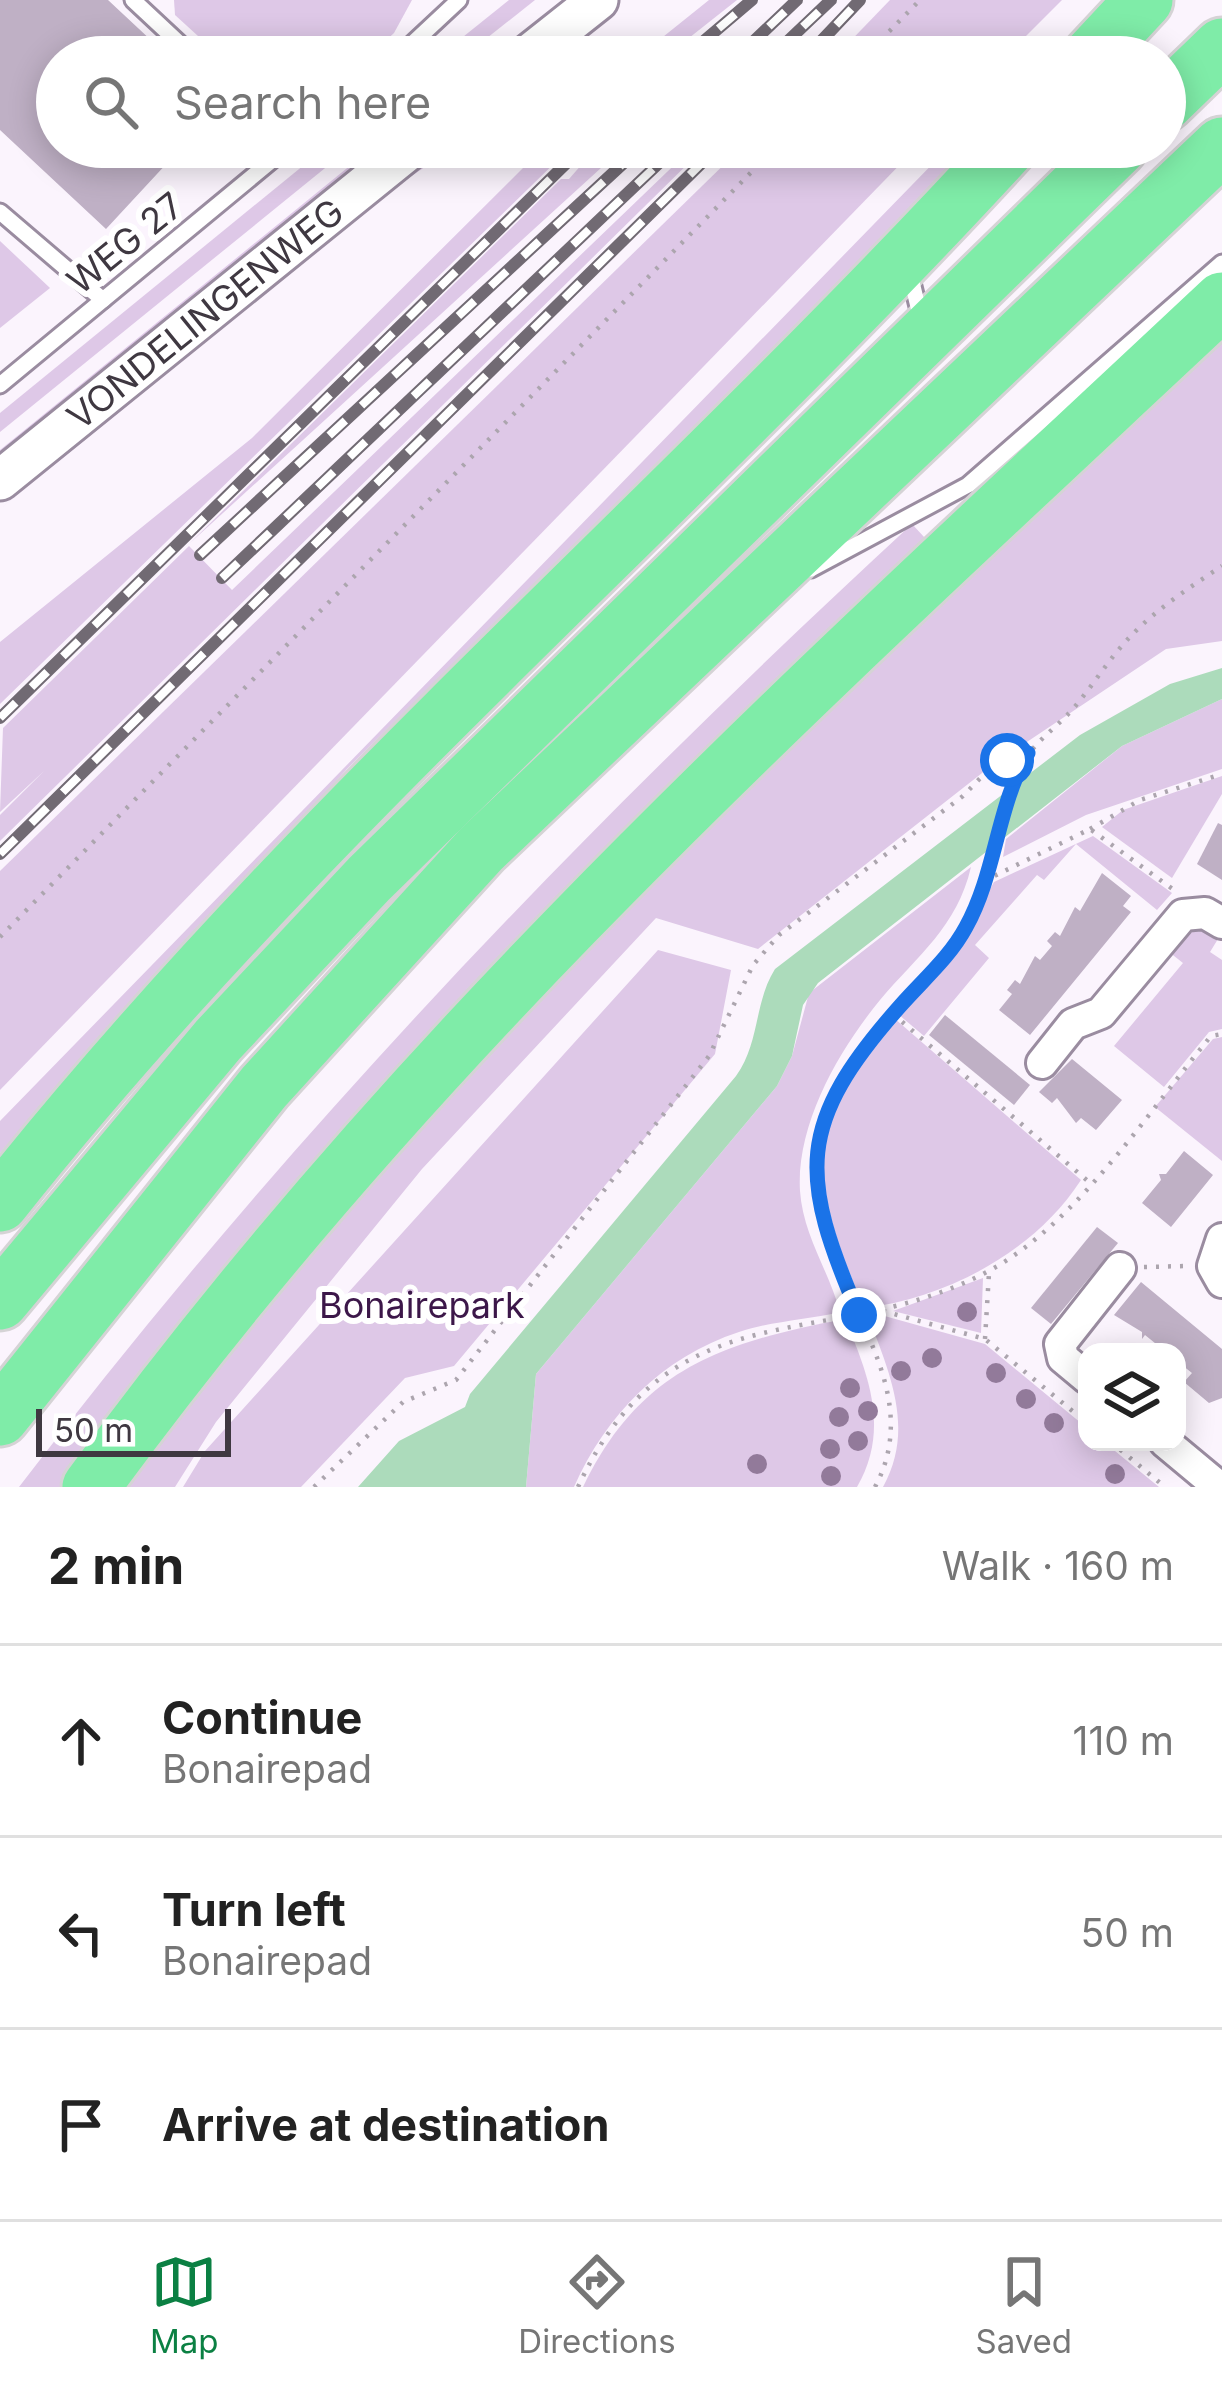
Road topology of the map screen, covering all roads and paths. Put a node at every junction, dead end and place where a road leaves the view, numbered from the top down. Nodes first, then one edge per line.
1 (134, 0) edge
2 (440, 0) edge
3 (458, 0) edge
4 (598, 0) edge
5 (920, 0) edge
6 (1144, 0) edge
7 (441, 21) junction
8 (172, 36) edge
9 (423, 36) edge
10 (553, 36) edge
11 (885, 36) edge
12 (1111, 36) edge
13 (1222, 47) edge
14 (1186, 82) edge
15 (1222, 146) edge
16 (263, 168) edge
17 (386, 168) edge
18 (755, 168) edge
19 (989, 168) edge
20 (1096, 168) edge
21 (0, 212) edge
22 (906, 256) junction
23 (1222, 263) edge
24 (103, 300) junction
25 (1222, 301) edge
26 (925, 334) junction
27 (0, 385) edge
28 (0, 481) edge
29 (1222, 566) edge
30 (730, 614) junction
31 (1028, 753) junction
32 (1222, 774) edge
33 (1090, 830) junction
34 (984, 881) junction
35 (1189, 914) junction
36 (1222, 923) edge
37 (0, 937) edge
38 (893, 1014) junction
39 (1222, 1034) edge
40 (1042, 1063) dead end
41 (1089, 1182) junction
42 (0, 1203) edge
43 (1219, 1262) edge
44 (1120, 1268) joint
45 (989, 1271) junction
46 (0, 1301) edge
47 (883, 1311) junction
48 (859, 1315) junction
49 (985, 1339) junction
50 (1078, 1370) edge
51 (1078, 1416) edge
52 (0, 1418) edge
53 (1122, 1451) edge
54 (1176, 1451) edge
55 (92, 1487) edge
56 (314, 1487) edge
57 (578, 1487) edge
58 (875, 1487) edge
59 (1166, 1487) edge
60 (1219, 1487) edge

1 - 8 lane
2 - 7 lane
3 - 7 lane
4 - 10 street
5 - 11 path
6 - 12 highway
7 - 9 lane
13 - 14 highway
15 - 30 highway
16 - 24 lane, WEG 27
17 - 28 street, VONDELINGENWEG
18 - 37 path
19 - 22 highway
20 - 26 highway
21 - 24 lane
22 - 26 lane
22 - 42 highway
23 - 30 lane
24 - 27 lane, WEG 27
25 - 55 highway
26 - 46 highway
29 - 31 path
30 - 52 highway
31 - 34 path
31 - 56 path
32 - 33 path
33 - 34 path
33 - 35 path
34 - 38 path
35 - 36 street
35 - 40 street
38 - 41 path
38 - 48 path
39 - 41 path
41 - 45 path
43 - 44 path
44 - 50 street
45 - 47 path
45 - 49 path
47 - 48 path
47 - 49 path
48 - 57 path
48 - 58 path
49 - 51 path
53 - 59 path
54 - 60 street

